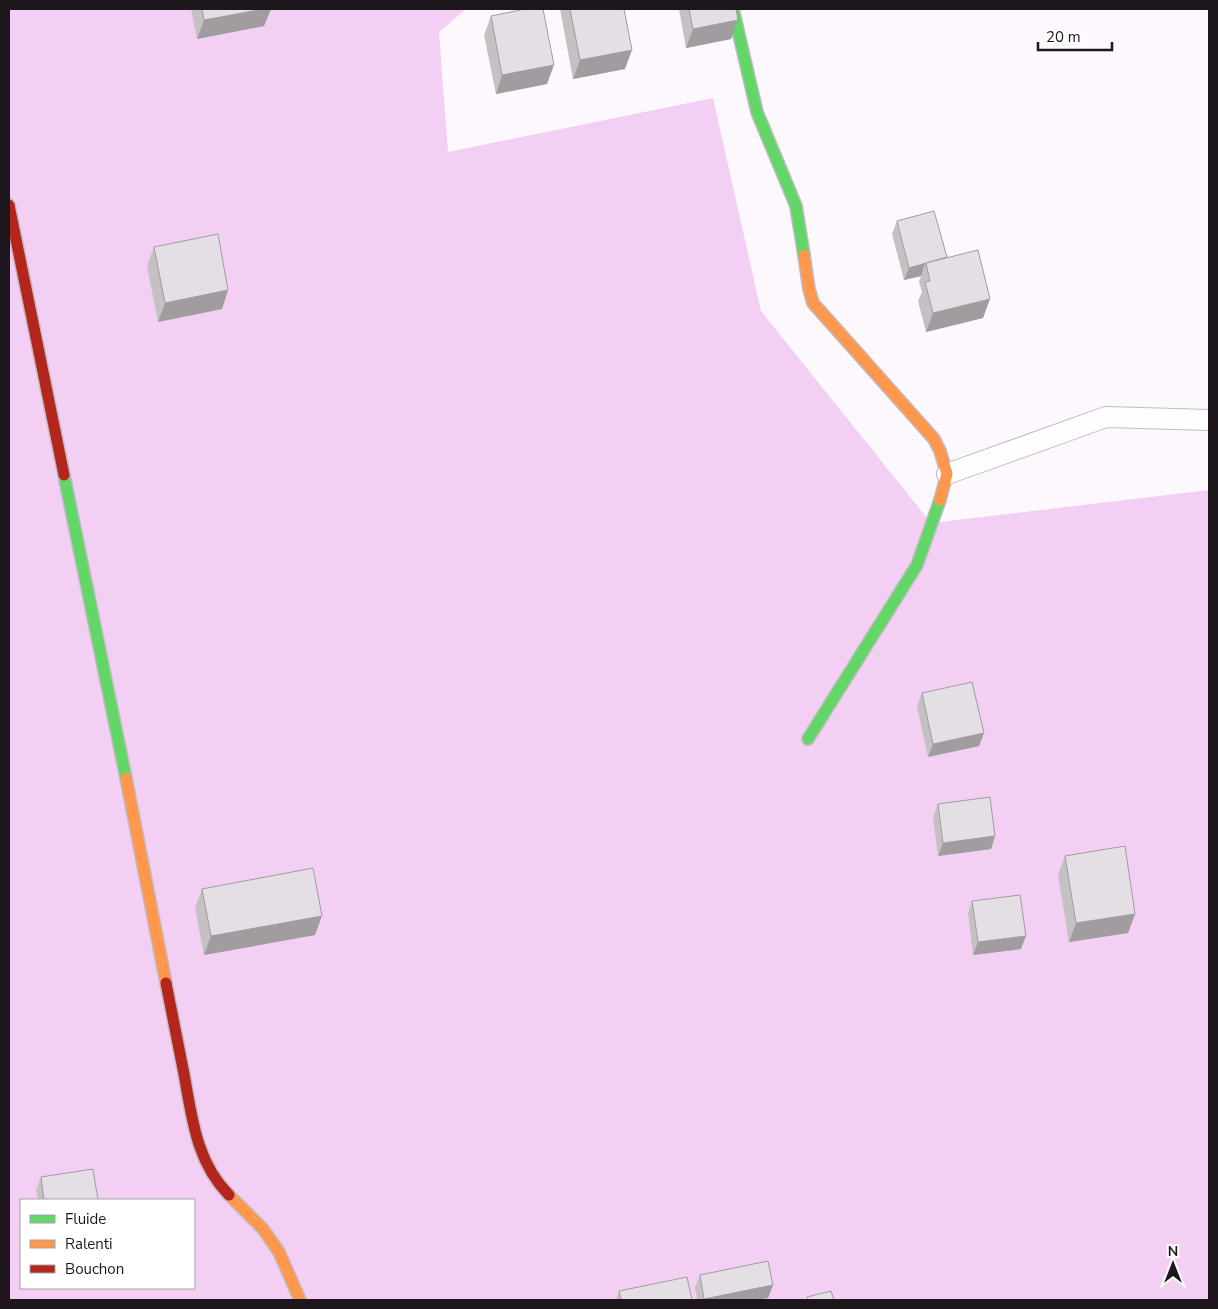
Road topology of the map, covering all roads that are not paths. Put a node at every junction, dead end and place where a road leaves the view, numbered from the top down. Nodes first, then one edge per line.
1 (732, 9) edge
2 (9, 205) edge
3 (1209, 420) edge
4 (947, 474) junction
5 (808, 739) dead end
6 (300, 1300) edge

1 - 4 street
2 - 6 street
3 - 4 street
4 - 5 street

